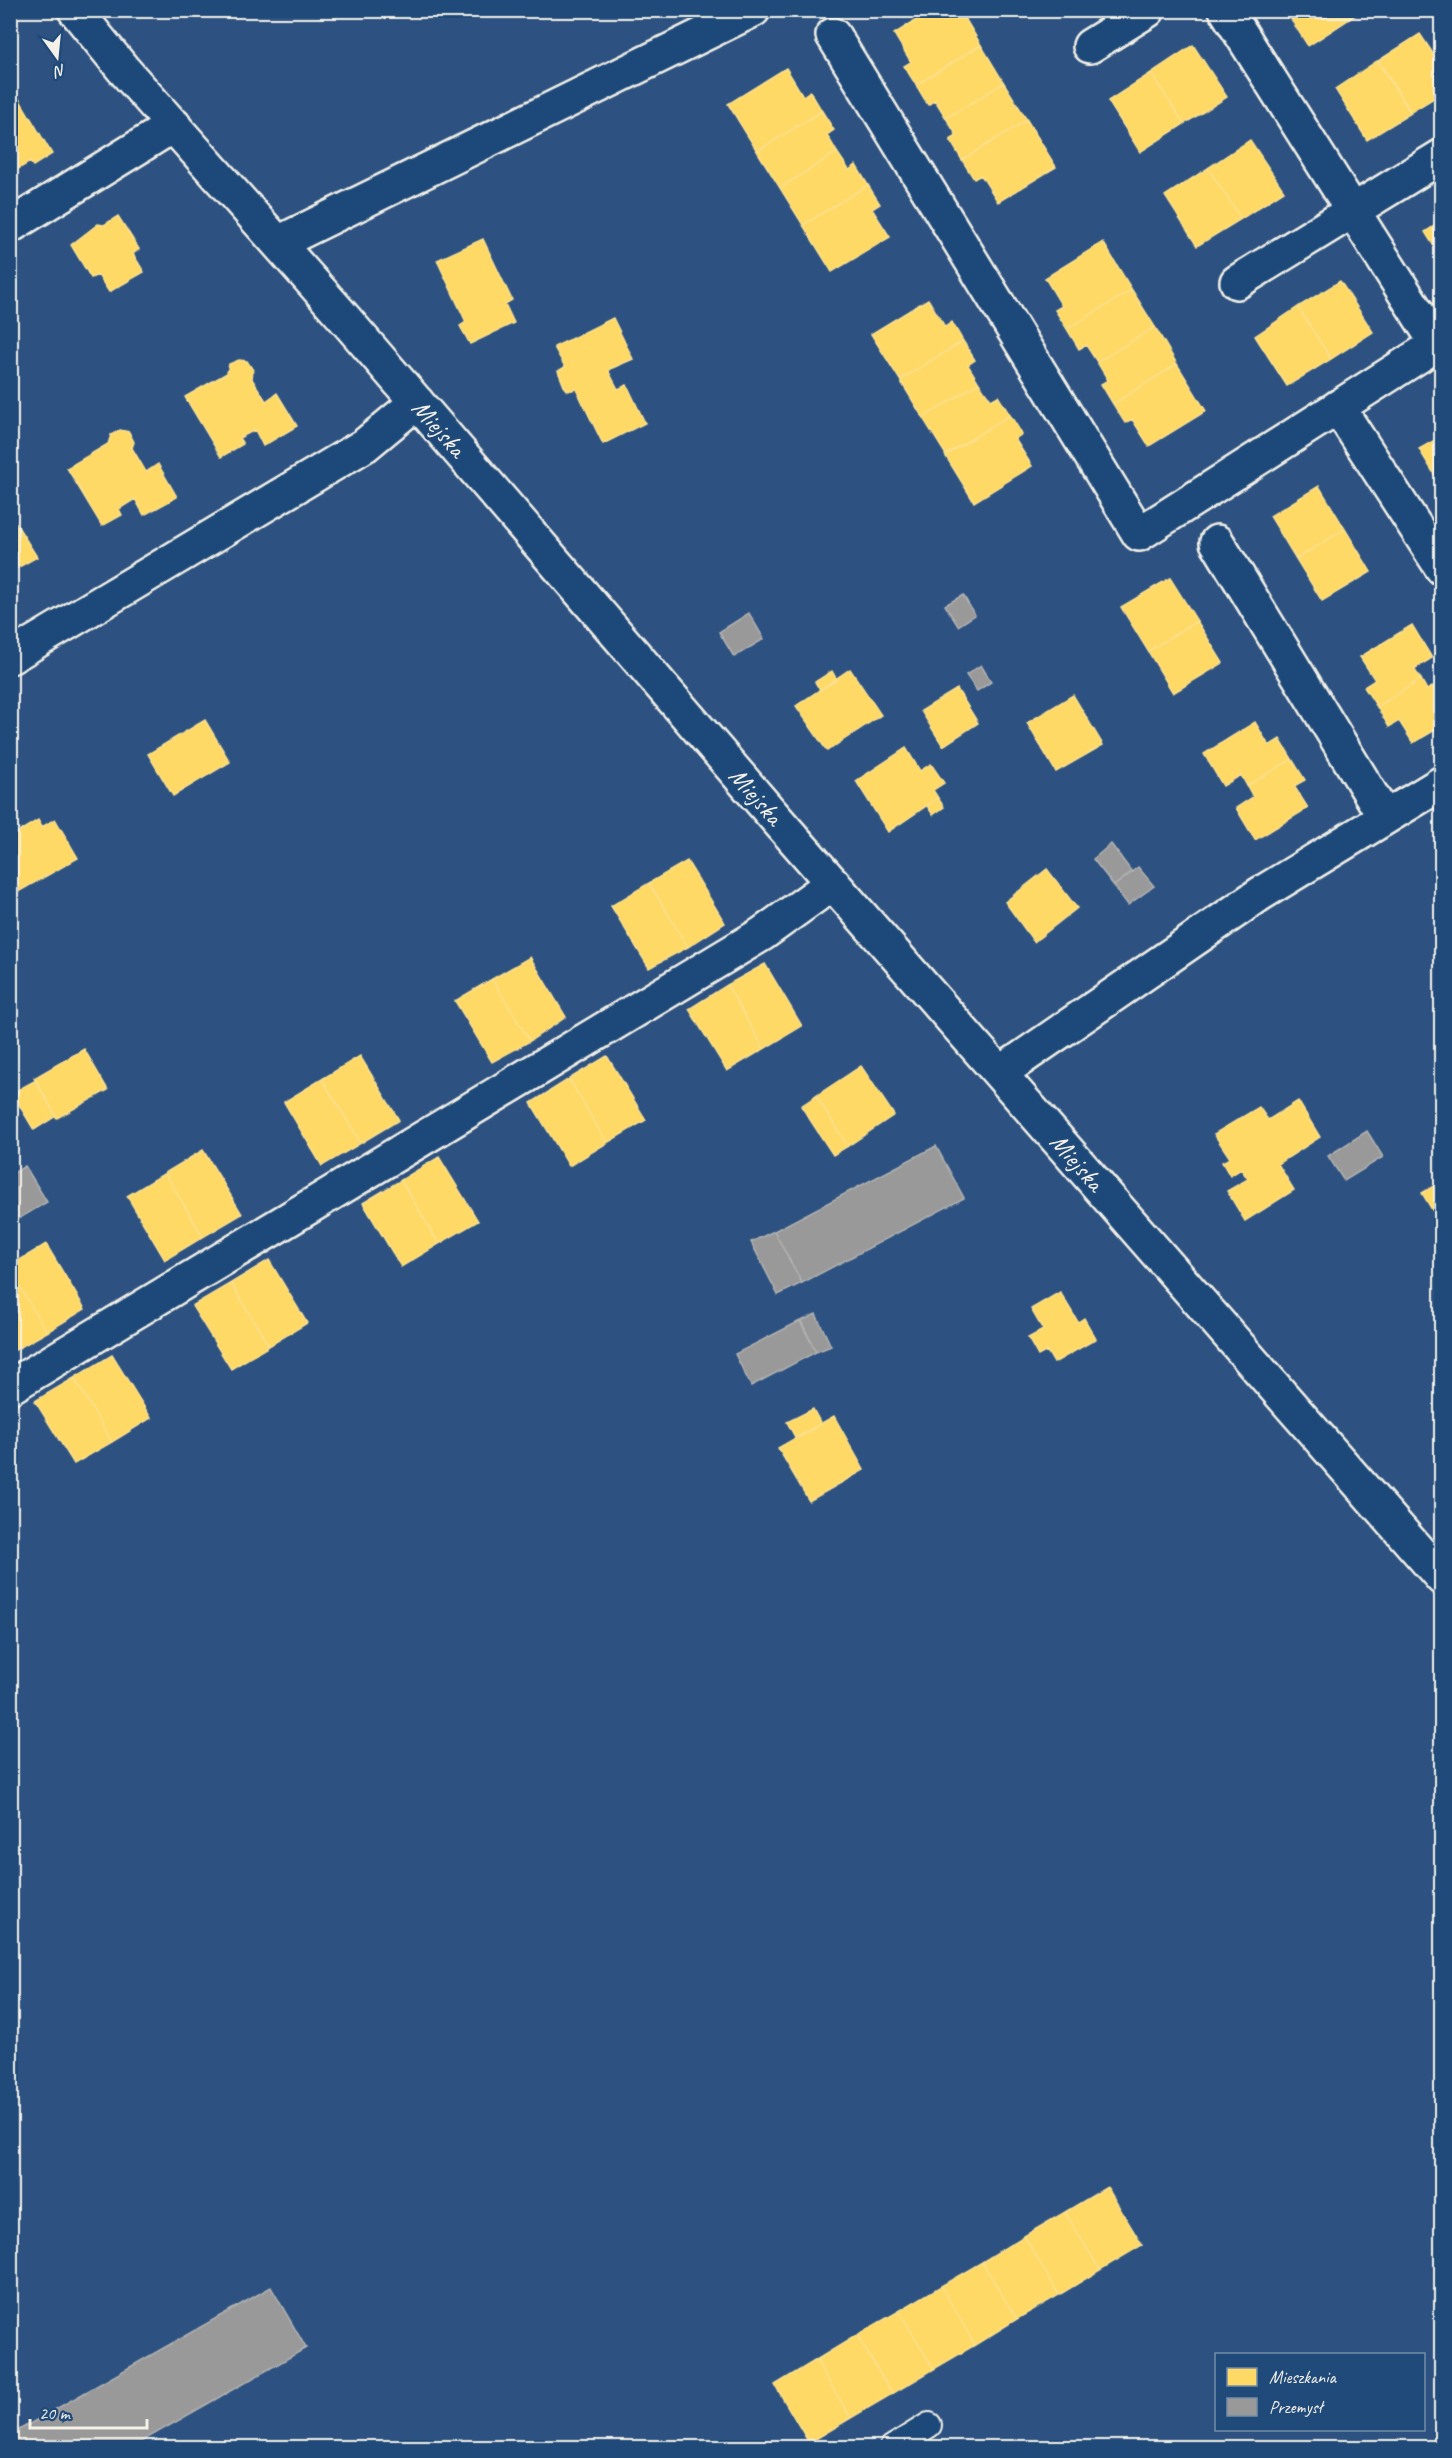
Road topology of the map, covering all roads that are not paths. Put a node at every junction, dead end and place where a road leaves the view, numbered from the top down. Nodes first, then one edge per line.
1 (75, 10) edge
2 (753, 10) edge
3 (1148, 10) edge
4 (1226, 10) edge
5 (833, 35) dead end
6 (1090, 46) dead end
7 (174, 125) junction
8 (1442, 156) edge
9 (1353, 211) junction
10 (10, 226) edge
11 (278, 243) junction
12 (1237, 282) dead end
13 (1439, 342) edge
14 (417, 402) junction
15 (1338, 407) junction
16 (1217, 542) dead end
17 (1442, 568) edge
18 (10, 657) edge
19 (1442, 783) edge
20 (1384, 816) junction
21 (833, 883) junction
22 (1000, 1074) junction
23 (10, 1387) edge
24 (1442, 1578) edge
25 (929, 2425) dead end
26 (892, 2448) edge

1 - 7 street, Miejska
2 - 11 street
3 - 6 street
4 - 9 street
5 - 15 street
7 - 10 street
7 - 11 street, Miejska
8 - 9 street
9 - 12 street
9 - 13 street
11 - 14 street, Miejska
13 - 15 street
14 - 18 street
14 - 21 street, Miejska
15 - 17 street
16 - 20 street
19 - 20 street
20 - 22 street
21 - 22 street, Miejska
21 - 23 street
22 - 24 street, Miejska
25 - 26 lane

